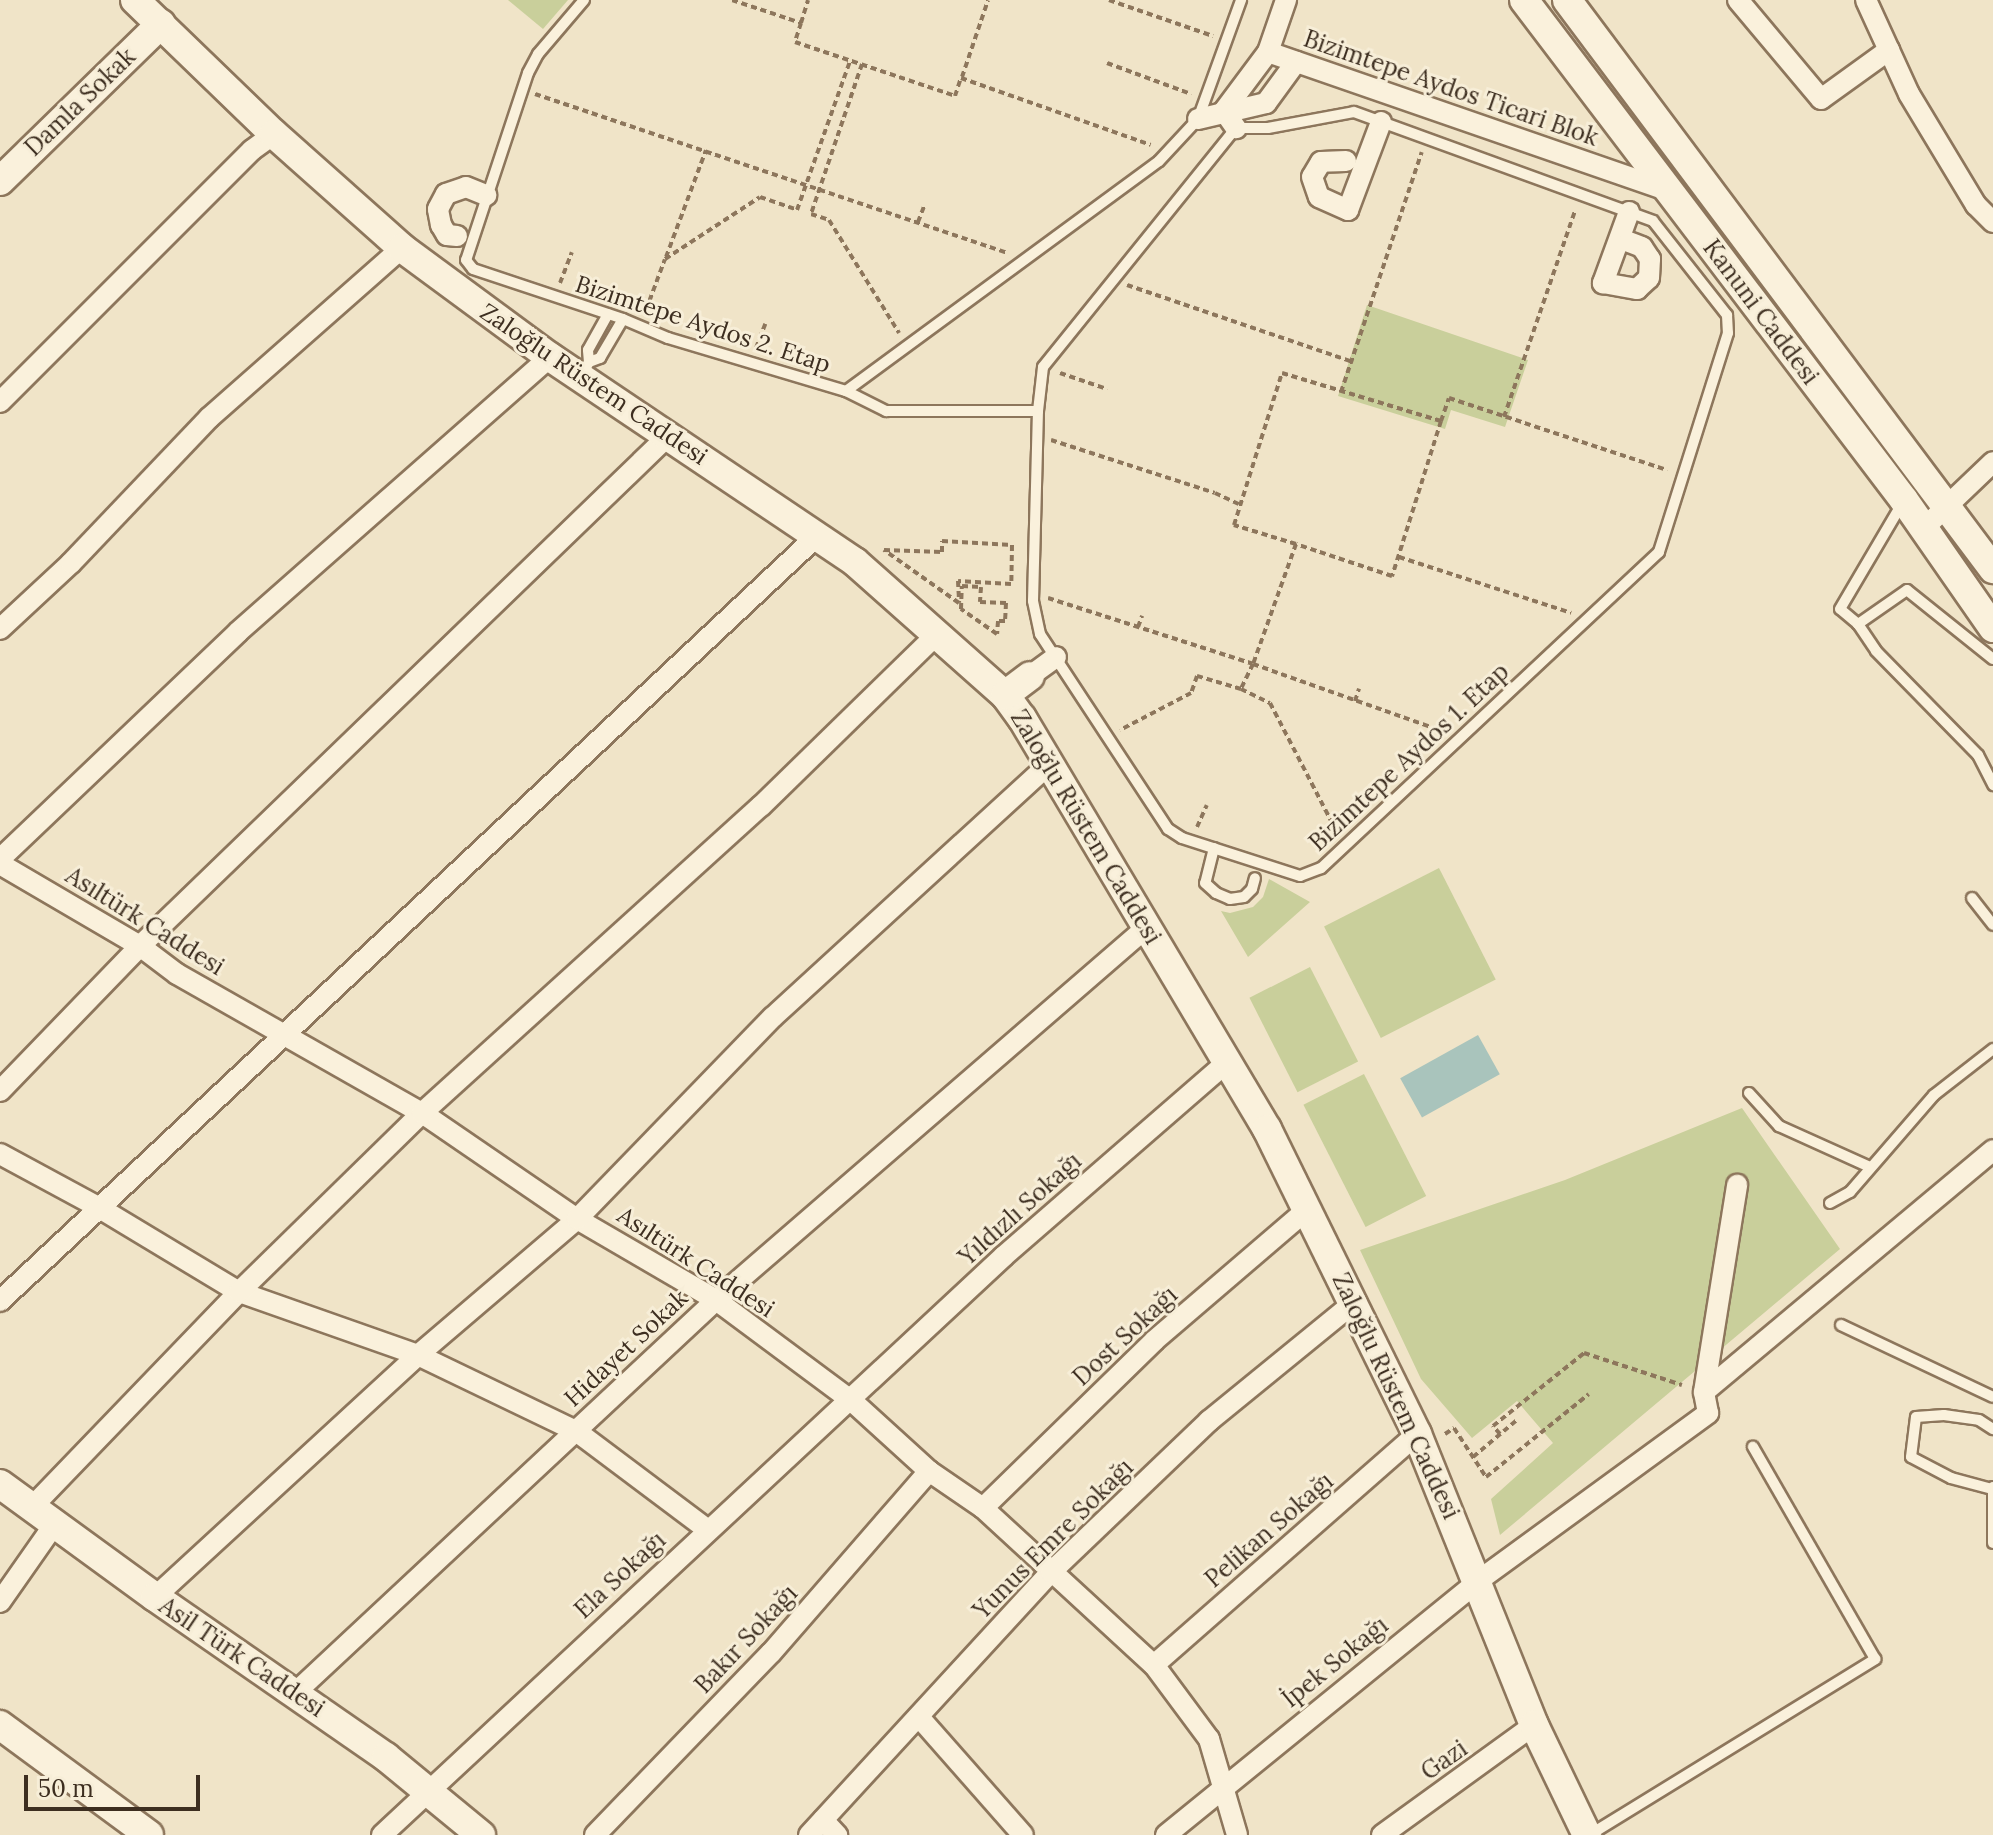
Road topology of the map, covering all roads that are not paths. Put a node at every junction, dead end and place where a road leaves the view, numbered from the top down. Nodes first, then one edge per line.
1 (135, 0) edge
2 (584, 0) edge
3 (1241, 0) edge
4 (1286, 0) edge
5 (1567, 0) edge
6 (1738, 0) edge
7 (1866, 0) edge
8 (1538, 5) edge
9 (161, 24) junction
10 (1889, 50) junction
11 (1268, 52) junction
12 (1296, 62) junction
13 (1202, 109) junction
14 (1230, 120) junction
15 (1381, 122) junction
16 (274, 134) junction
17 (1346, 161) dead end
18 (0, 181) edge
19 (1669, 191) junction
20 (486, 195) junction
21 (1629, 212) junction
22 (1993, 222) edge
23 (457, 236) dead end
24 (1629, 242) dead end
25 (402, 248) junction
26 (608, 314) junction
27 (623, 319) junction
28 (550, 357) junction
29 (590, 362) junction
30 (846, 391) junction
31 (0, 402) edge
32 (1038, 411) junction
33 (669, 435) junction
34 (1993, 462) edge
35 (1904, 500) junction
36 (1948, 507) junction
37 (1924, 528) junction
38 (817, 536) junction
39 (1993, 569) edge
40 (1858, 624) junction
41 (1993, 628) edge
42 (0, 629) edge
43 (937, 634) junction
44 (1056, 657) junction
45 (1993, 659) edge
46 (1030, 676) joint
47 (1005, 695) junction
48 (1048, 765) junction
49 (1993, 785) edge
50 (1214, 848) junction
51 (0, 862) edge
52 (1255, 878) dead end
53 (1972, 898) dead end
54 (1993, 925) edge
55 (1147, 927) junction
56 (140, 946) junction
57 (286, 1036) junction
58 (1993, 1049) edge
59 (1227, 1062) junction
60 (0, 1091) edge
61 (1749, 1093) dead end
62 (422, 1113) junction
63 (1993, 1150) edge
64 (0, 1154) edge
65 (1870, 1167) junction
66 (1737, 1185) dead end
67 (1830, 1203) dead end
68 (98, 1207) junction
69 (1308, 1209) junction
70 (577, 1219) junction
71 (239, 1292) junction
72 (716, 1300) junction
73 (0, 1301) edge
74 (1355, 1302) junction
75 (1841, 1325) dead end
76 (418, 1355) junction
77 (1704, 1392) junction
78 (1993, 1397) edge
79 (852, 1401) junction
80 (1993, 1429) edge
81 (576, 1431) junction
82 (1417, 1434) junction
83 (1753, 1447) dead end
84 (929, 1471) junction
85 (0, 1484) edge
86 (1992, 1488) edge
87 (32, 1507) junction
88 (983, 1508) junction
89 (54, 1525) junction
90 (708, 1530) junction
91 (1993, 1543) edge
92 (1051, 1572) junction
93 (1478, 1581) junction
94 (155, 1597) junction
95 (0, 1602) edge
96 (1154, 1665) junction
97 (295, 1693) junction
98 (919, 1717) junction
99 (1534, 1725) junction
100 (4, 1736) edge
101 (1225, 1784) junction
102 (428, 1791) junction
103 (823, 1830) edge
104 (149, 1835) edge
105 (382, 1835) edge
106 (481, 1835) edge
107 (595, 1835) edge
108 (1023, 1835) edge
109 (1166, 1835) edge
110 (1237, 1835) edge
111 (1382, 1835) edge
112 (1588, 1835) edge

1 - 9 street, Zaloğlu Rüstem Caddesi
2 - 20 lane, Bizimtepe Aydos 2. Etap
3 - 13 lane, Bizimtepe Aydos 2. Etap
4 - 11 street, Bizimtepe Aydos Ticari Blok
5 - 36 street, Kanuni Caddesi
6 - 10 street
7 - 10 street
8 - 19 street, Kanuni Caddesi
9 - 16 street, Zaloğlu Rüstem Caddesi
9 - 18 street, Damla Sokak
10 - 22 street
11 - 12 street, Bizimtepe Aydos Ticari Blok
11 - 14 street
12 - 14 street
12 - 19 street, Bizimtepe Aydos Ticari Blok
13 - 14 street
13 - 30 lane, Bizimtepe Aydos 2. Etap
14 - 15 lane, Bizimtepe Aydos 1. Etap
14 - 32 lane, Bizimtepe Aydos 1. Etap
15 - 17 street
15 - 21 lane, Bizimtepe Aydos 1. Etap
16 - 25 street, Zaloğlu Rüstem Caddesi
16 - 31 street
19 - 35 street, Kanuni Caddesi
20 - 23 street
20 - 26 lane, Bizimtepe Aydos 2. Etap
21 - 24 street
21 - 50 lane, Bizimtepe Aydos 1. Etap
25 - 28 street, Zaloğlu Rüstem Caddesi
25 - 42 street
26 - 27 lane, Bizimtepe Aydos 2. Etap
26 - 29 lane
27 - 29 lane
27 - 30 lane, Bizimtepe Aydos 2. Etap
28 - 29 street, Zaloğlu Rüstem Caddesi
28 - 51 street
29 - 33 street, Zaloğlu Rüstem Caddesi
30 - 32 lane
32 - 44 lane, Bizimtepe Aydos 1. Etap
33 - 38 street, Zaloğlu Rüstem Caddesi
33 - 56 street
34 - 36 street
35 - 37 street, Kanuni Caddesi
35 - 40 lane
36 - 37 street
36 - 39 street, Kanuni Caddesi
37 - 41 street, Kanuni Caddesi
38 - 43 street, Zaloğlu Rüstem Caddesi
38 - 57 street
40 - 45 lane
40 - 49 lane
43 - 47 street, Zaloğlu Rüstem Caddesi
43 - 62 street
44 - 46 street
44 - 50 lane, Bizimtepe Aydos 1. Etap
46 - 47 street
47 - 48 street, Zaloğlu Rüstem Caddesi
48 - 55 street, Zaloğlu Rüstem Caddesi
48 - 70 street
50 - 52 lane
51 - 56 street, Asıltürk Caddesi
53 - 54 lane
55 - 59 street, Zaloğlu Rüstem Caddesi
55 - 72 street, Hidayet Sokak
56 - 57 street, Asıltürk Caddesi
56 - 60 street
57 - 62 street, Asıltürk Caddesi
57 - 68 street
58 - 65 lane
59 - 69 street, Zaloğlu Rüstem Caddesi
59 - 79 street, Yıldızlı Sokağı
61 - 65 lane
62 - 70 street, Asıltürk Caddesi
62 - 71 street
63 - 77 street
64 - 68 street
65 - 67 lane
66 - 77 street
68 - 71 street
68 - 73 street
69 - 74 street, Zaloğlu Rüstem Caddesi
69 - 88 street, Dost Sokağı
70 - 72 street, Asıltürk Caddesi
70 - 76 street
71 - 76 street
71 - 87 street
72 - 79 street, Asıltürk Caddesi
72 - 81 street, Hidayet Sokak
74 - 82 street, Zaloğlu Rüstem Caddesi
74 - 92 street, Yunus Emre Sokağı
75 - 78 lane
76 - 81 street
76 - 94 street
77 - 93 street, İpek Sokağı
79 - 84 street, Asıltürk Caddesi
79 - 90 street, Ela Sokağı
80 - 86 lane
81 - 90 street
81 - 97 street, Hidayet Sokak
82 - 93 street, Zaloğlu Rüstem Caddesi
82 - 96 street, Pelikan Sokağı
83 - 112 lane
84 - 88 street, Asıltürk Caddesi
84 - 107 street, Bakır Sokağı
85 - 87 street, Asil Türk Caddesi
86 - 91 lane
87 - 89 street, Asil Türk Caddesi
88 - 92 street, Asıltürk Caddesi
89 - 94 street, Asil Türk Caddesi
89 - 95 street
90 - 102 street, Ela Sokağı
92 - 96 street, Asıltürk Caddesi
92 - 98 street, Yunus Emre Sokağı
93 - 99 street, Zaloğlu Rüstem Caddesi
93 - 101 street, İpek Sokağı
94 - 97 street, Asil Türk Caddesi
96 - 101 street, Asıltürk Caddesi
97 - 102 street, Asil Türk Caddesi
98 - 103 street, Yunus Emre Sokağı
98 - 108 street
99 - 111 street, Gazi
99 - 112 street, Zaloğlu Rüstem Caddesi
100 - 104 street
101 - 109 street, İpek Sokağı
101 - 110 street, Asıltürk Caddesi
102 - 105 street, Ela Sokağı
102 - 106 street, Asil Türk Caddesi

